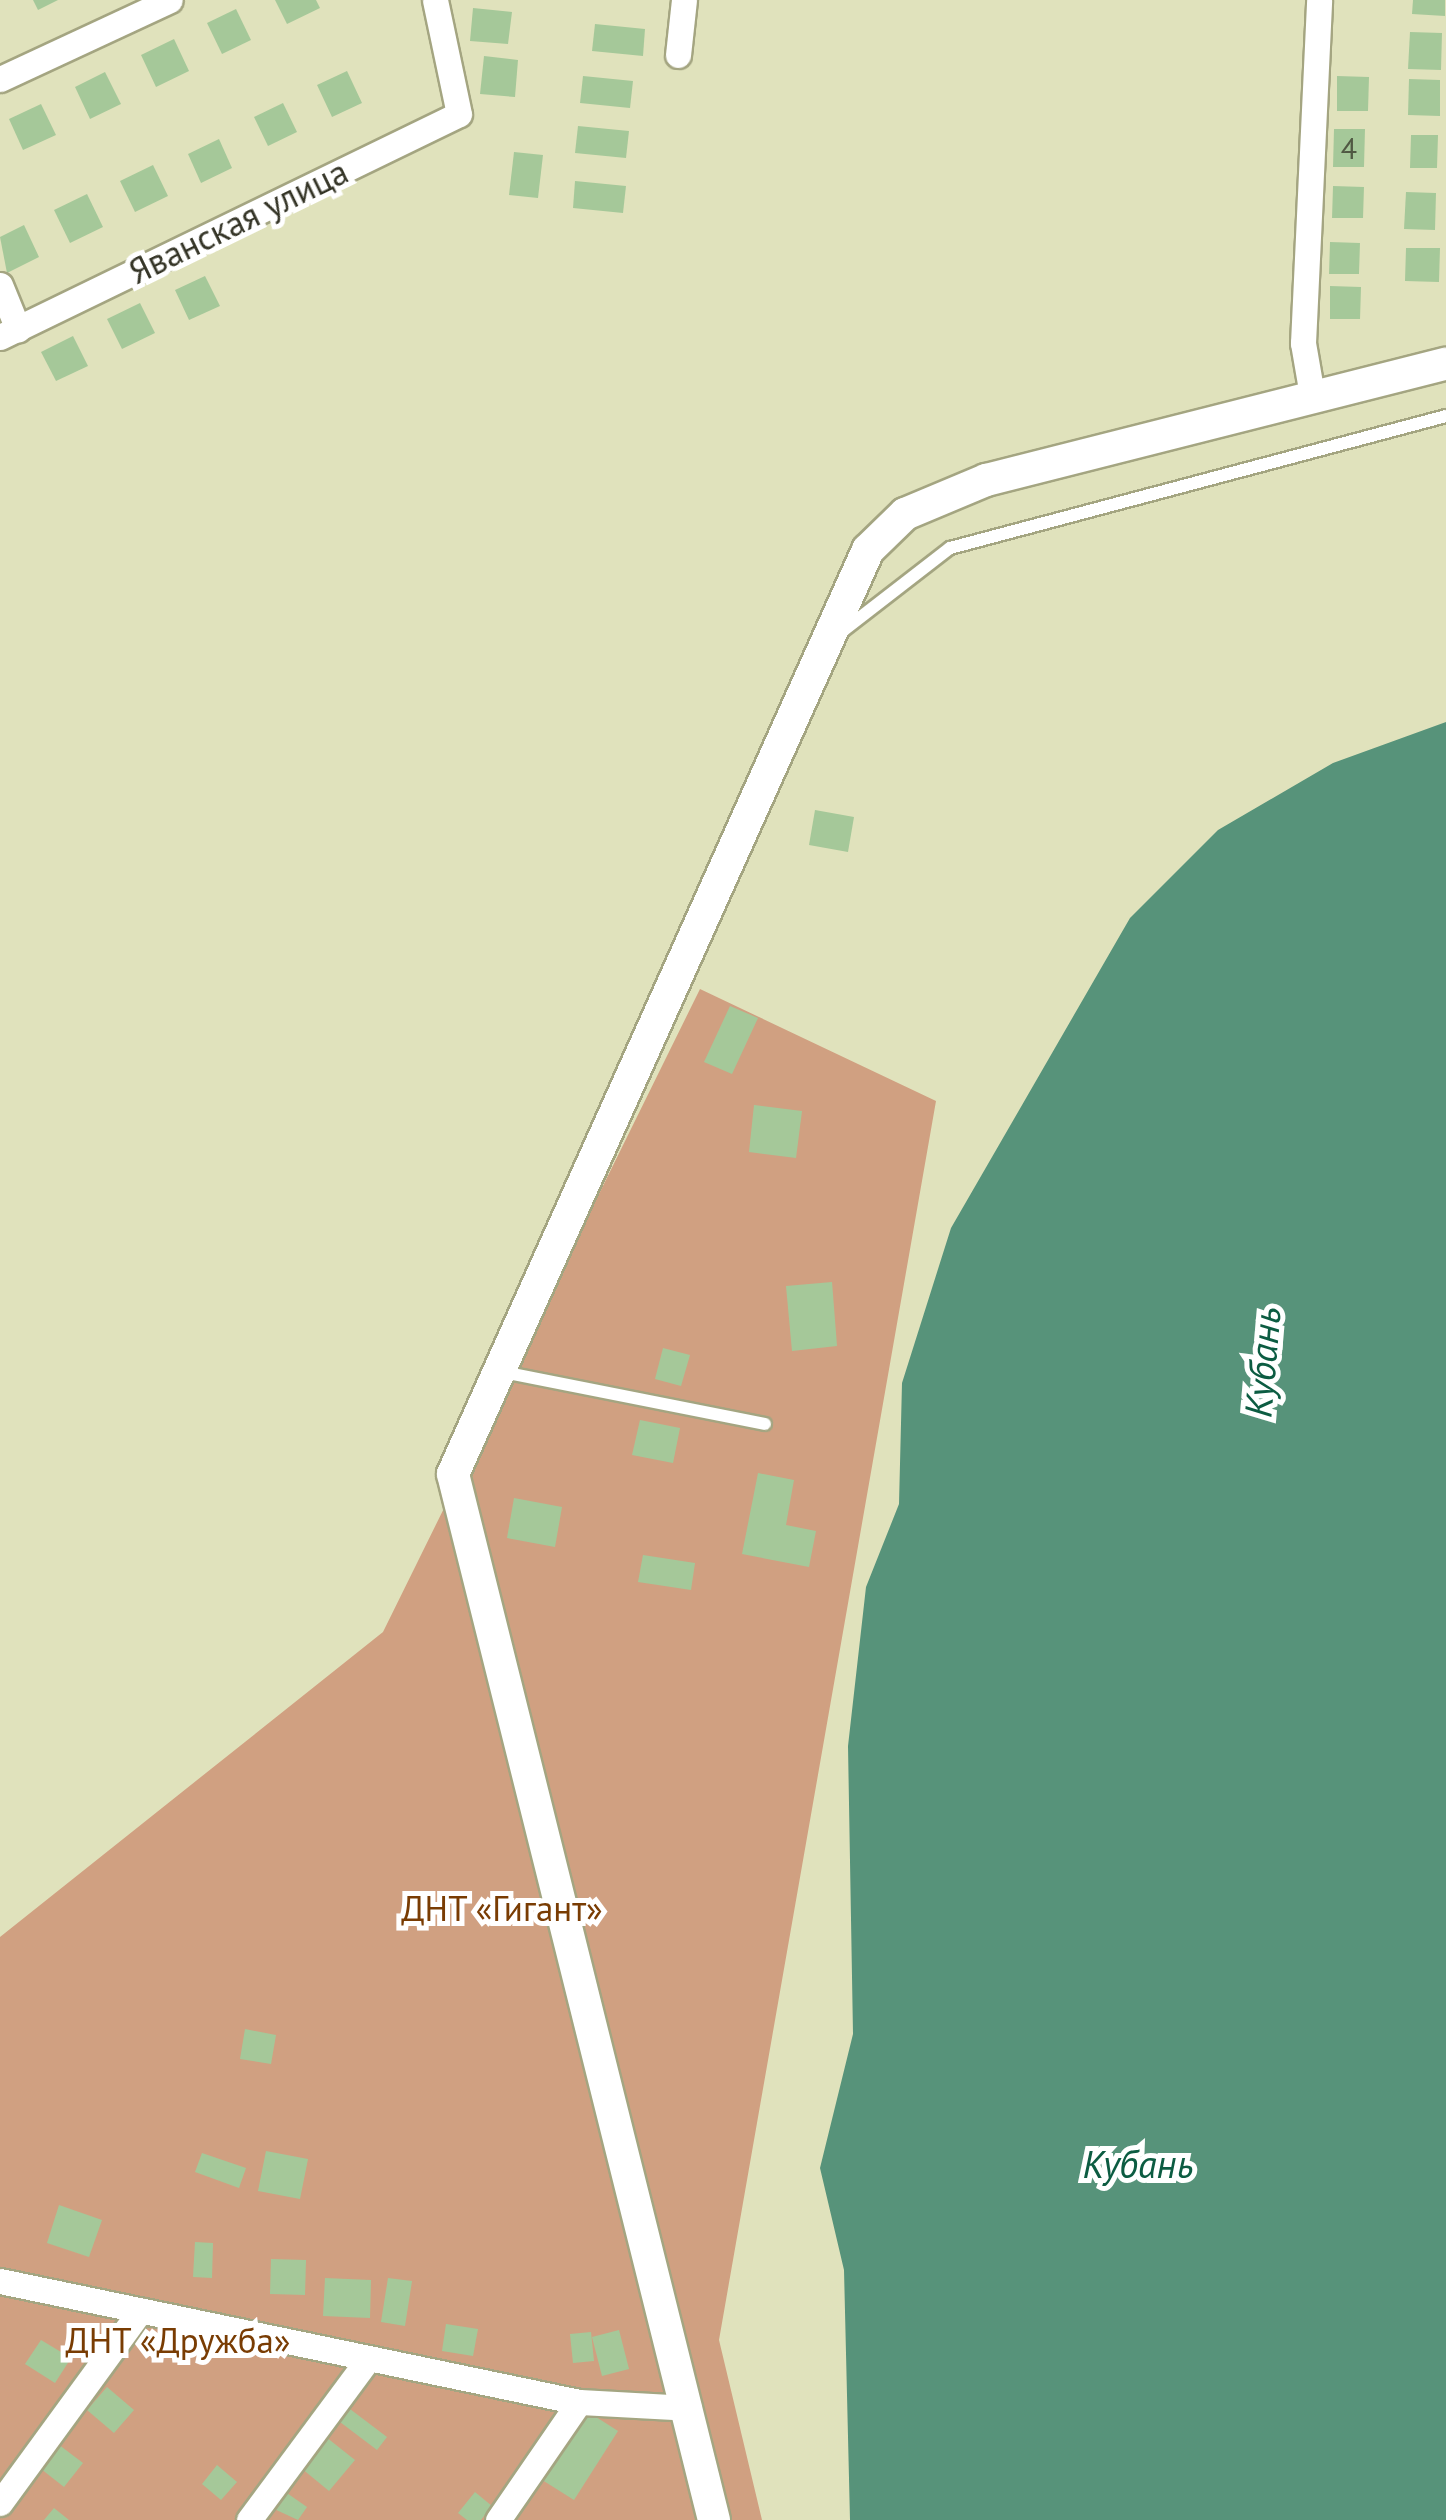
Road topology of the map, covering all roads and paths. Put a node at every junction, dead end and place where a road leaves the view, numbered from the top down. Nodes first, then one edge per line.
1 (170, 0) edge
2 (435, 0) edge
3 (684, 0) edge
4 (1319, 0) edge
5 (678, 55) dead end
6 (0, 79) edge
7 (0, 285) edge
8 (9, 333) edge
9 (1446, 364) edge
10 (1312, 395) junction
11 (1446, 416) edge
12 (832, 640) junction
13 (496, 1371) junction
14 (766, 1424) dead end
15 (0, 2281) edge
16 (140, 2311) junction
17 (366, 2362) junction
18 (578, 2402) junction
19 (689, 2408) junction
20 (0, 2503) edge
21 (249, 2520) edge
22 (498, 2520) edge
23 (714, 2520) edge

1 - 6 street
2 - 8 street, Яванская улица
3 - 5 street
4 - 10 street
7 - 8 street
9 - 10 street
10 - 12 street
11 - 12 lane
12 - 13 street
13 - 14 lane
13 - 19 street
15 - 16 street
16 - 17 street
16 - 20 street
17 - 18 street
17 - 21 street
18 - 19 street
18 - 22 street
19 - 23 street

